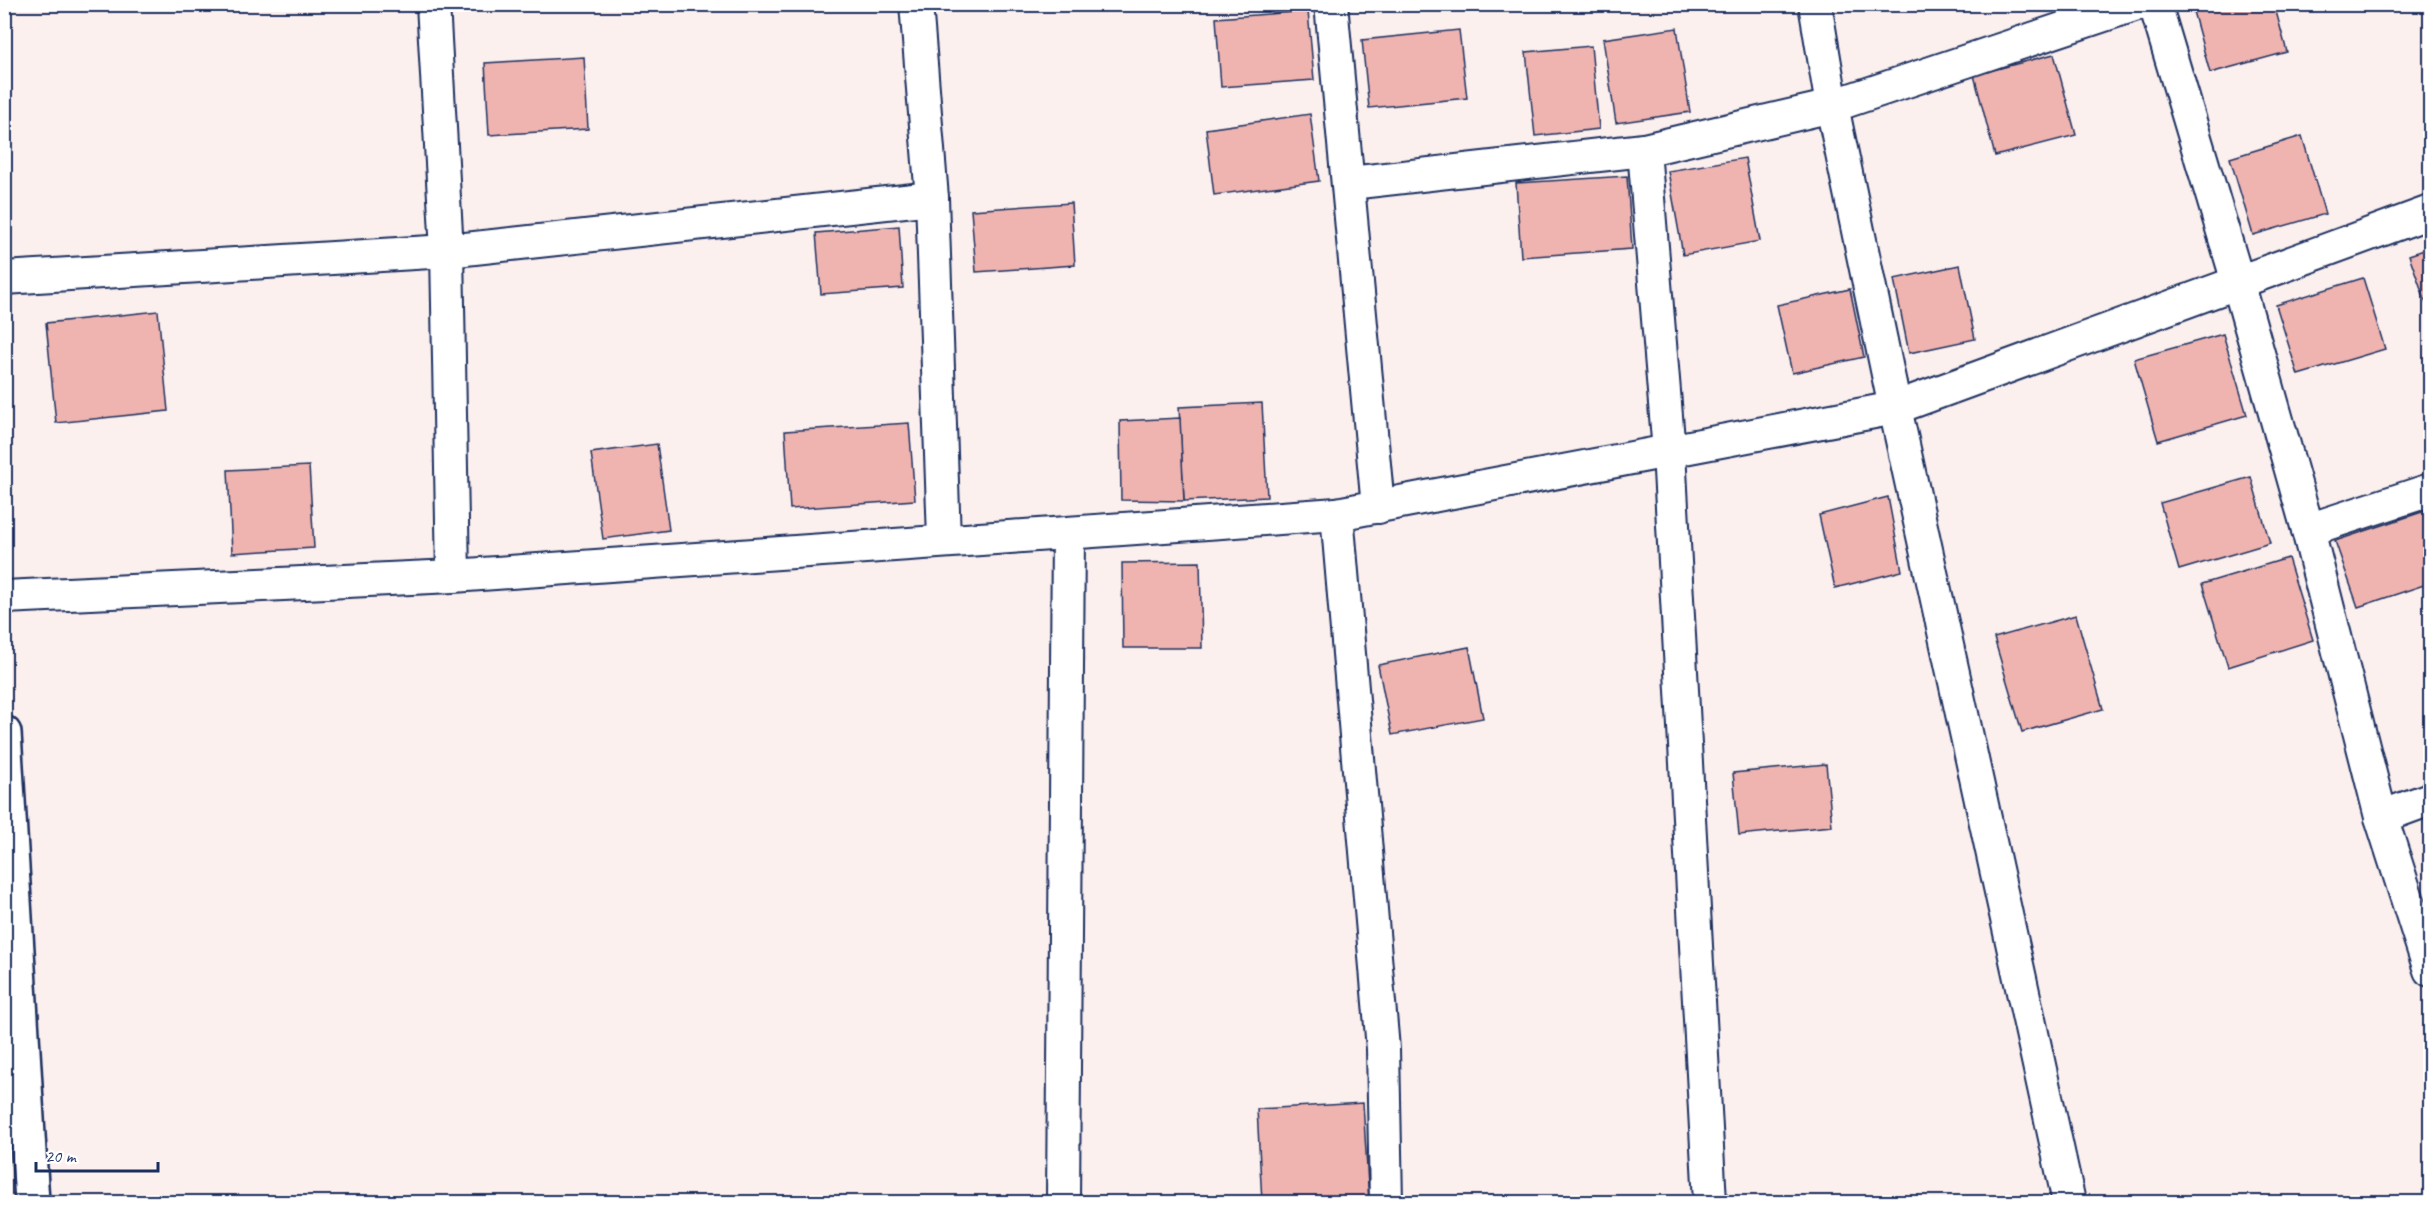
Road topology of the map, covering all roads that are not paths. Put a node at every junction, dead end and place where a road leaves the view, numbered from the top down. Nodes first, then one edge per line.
1 (433, 4) edge
2 (916, 4) edge
3 (1331, 4) edge
4 (1815, 4) edge
5 (2137, 4) edge
6 (2155, 4) edge
7 (1832, 106) junction
8 (1644, 150) junction
9 (1350, 183) junction
10 (932, 198) junction
11 (2430, 212) edge
12 (447, 251) junction
13 (4, 278) edge
14 (2238, 282) junction
15 (1895, 408) junction
16 (1669, 452) junction
17 (2430, 489) edge
18 (1378, 507) junction
19 (1337, 514) junction
20 (2308, 530) junction
21 (1068, 534) junction
22 (944, 539) junction
23 (453, 576) junction
24 (4, 597) edge
25 (4, 733) edge
26 (2430, 799) edge
27 (2381, 817) junction
28 (2430, 970) edge
29 (33, 1203) edge
30 (1063, 1203) edge
31 (1386, 1203) edge
32 (1710, 1203) edge
33 (2069, 1203) edge

1 - 12 street
2 - 10 street
3 - 9 street
4 - 7 street
5 - 7 street
6 - 14 street
7 - 8 street
7 - 15 street
8 - 9 street
8 - 16 street
9 - 18 street
10 - 12 street
10 - 22 street
11 - 14 street
12 - 13 street
12 - 23 street
14 - 15 street
14 - 20 street
15 - 16 street
15 - 33 street
16 - 18 street
16 - 32 street
17 - 20 street
18 - 19 street
19 - 21 street
19 - 31 street
20 - 27 street
21 - 22 street
21 - 30 street
22 - 23 street
23 - 24 street
25 - 29 main road
26 - 27 street
27 - 28 street

